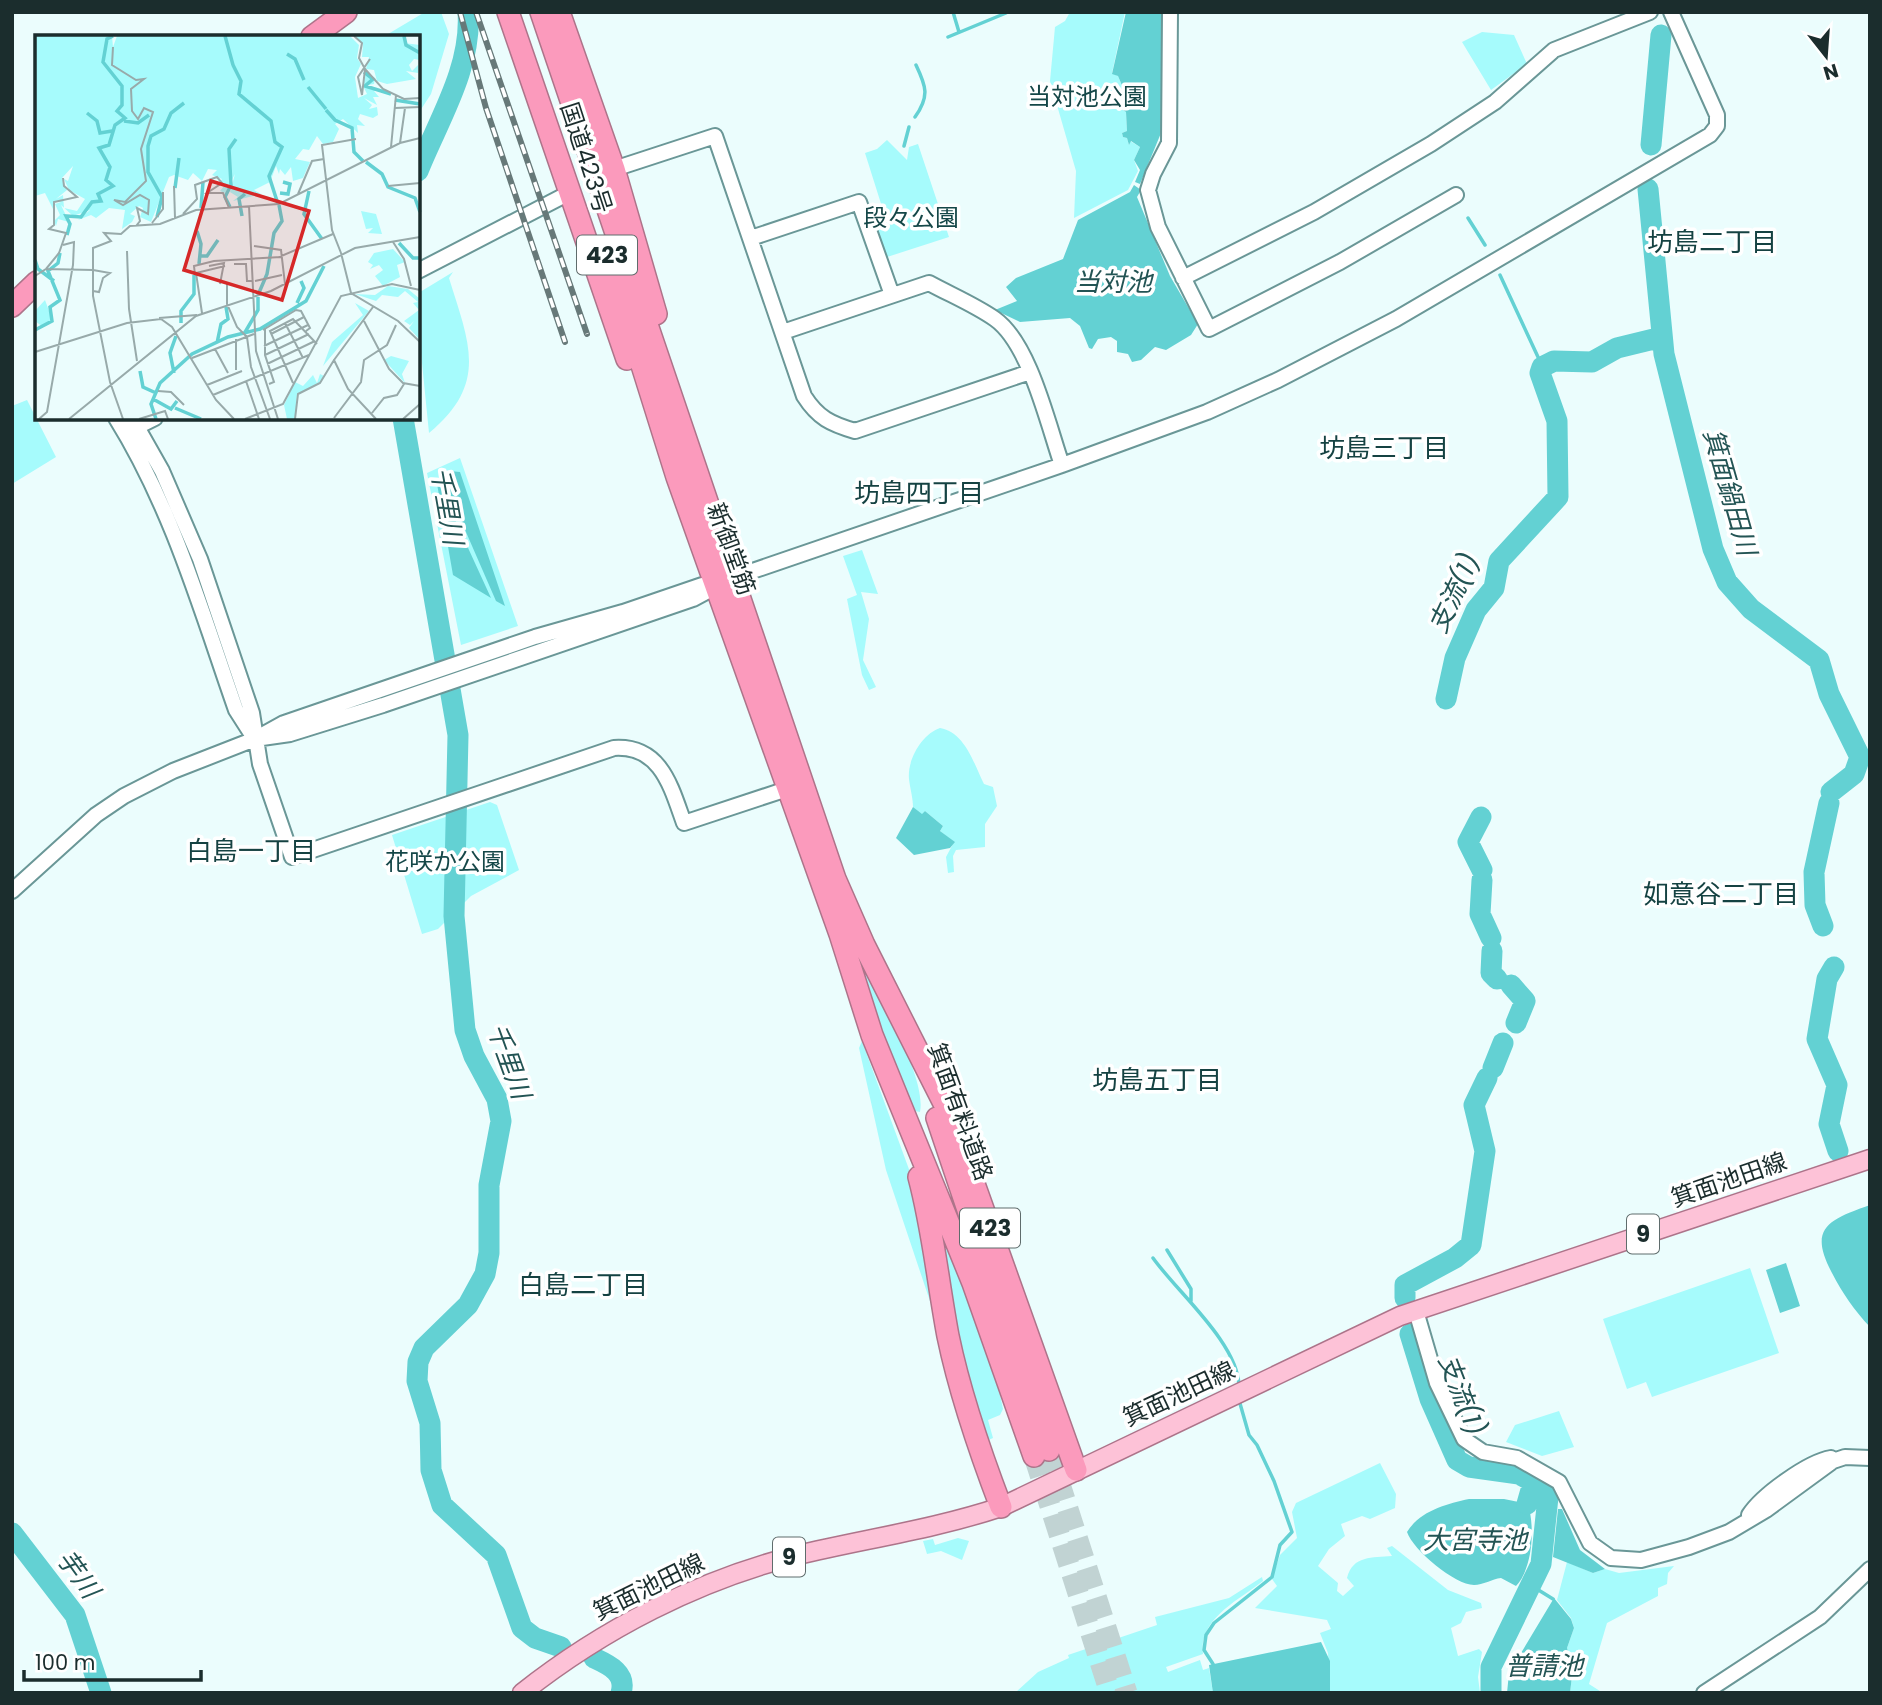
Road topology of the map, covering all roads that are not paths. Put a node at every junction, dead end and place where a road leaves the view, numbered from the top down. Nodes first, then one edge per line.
1 (346, 12) edge
2 (508, 12) edge
3 (526, 12) edge
4 (559, 12) edge
5 (1170, 12) edge
6 (1650, 12) edge
7 (1671, 12) edge
8 (540, 26) edge
9 (315, 35) edge
10 (614, 169) junction
11 (569, 193) junction
12 (1456, 195) dead end
13 (751, 238) junction
14 (420, 270) edge
15 (1183, 278) junction
16 (35, 284) edge
17 (892, 295) junction
18 (12, 306) edge
19 (783, 332) junction
20 (1030, 372) junction
21 (149, 420) edge
22 (131, 426) edge
23 (683, 432) junction
24 (1062, 465) junction
25 (677, 477) junction
26 (724, 582) junction
27 (255, 739) junction
28 (787, 789) junction
29 (12, 891) edge
30 (888, 992) junction
31 (896, 1101) junction
32 (1870, 1159) edge
33 (1416, 1311) junction
34 (1870, 1458) edge
35 (1076, 1470) junction
36 (1001, 1507) junction
37 (1870, 1569) edge
38 (522, 1693) edge
39 (1704, 1693) edge

1 - 9 highway
2 - 11 highway, 国道423号 / 423
3 - 8 highway, 新御堂筋 / 423
4 - 10 highway, 国道423号 / 423
5 - 15 street
6 - 15 street
7 - 24 street
8 - 23 highway, 新御堂筋 / 423
8 - 25 highway, 新御堂筋 / 423
10 - 13 street
10 - 23 highway, 国道423号 / 423
11 - 14 street
11 - 25 highway, 国道423号 / 423
12 - 15 street
13 - 17 street
13 - 19 street
16 - 18 highway
17 - 19 street
17 - 20 street
19 - 20 street
20 - 24 street
21 - 22 street
22 - 27 street
23 - 26 highway, 新御堂筋 / 423
24 - 26 street
25 - 26 highway, 新御堂筋 / 423
26 - 27 street
26 - 27 street
26 - 28 highway, 新御堂筋 / 423
26 - 30 highway, 新御堂筋 / 423
27 - 28 street
27 - 29 street
28 - 31 highway, 新御堂筋 / 423
30 - 31 highway, 箕面有料道路 / 423
30 - 35 highway, 423
31 - 36 highway, 423
32 - 33 main road, 箕面池田線 / 9
33 - 34 street
33 - 35 main road, 箕面池田線 / 9
35 - 36 main road, 箕面池田線 / 9
36 - 38 main road, 箕面池田線 / 9
37 - 39 street

